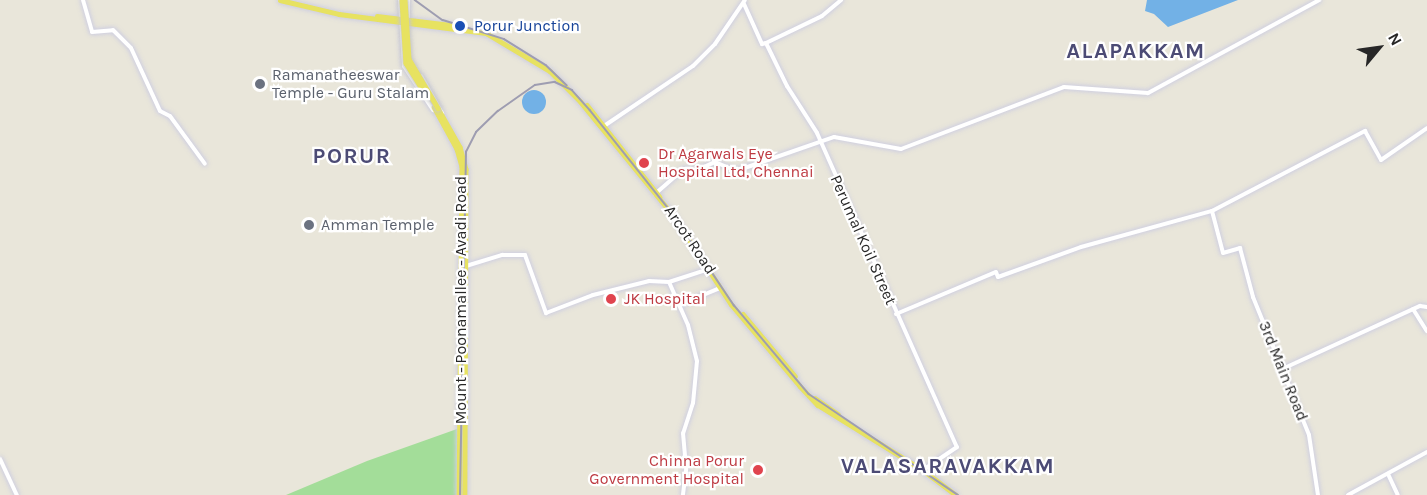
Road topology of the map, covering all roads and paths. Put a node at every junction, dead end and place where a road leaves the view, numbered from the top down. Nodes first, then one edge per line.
1 (83, 0) edge
2 (280, 0) edge
3 (289, 0) edge
4 (404, 0) edge
5 (841, 0) edge
6 (1319, 0) edge
7 (744, 2) edge
8 (400, 20) junction
9 (408, 22) junction
10 (400, 39) junction
11 (409, 39) junction
12 (766, 43) junction
13 (541, 64) junction
14 (438, 110) junction
15 (604, 126) junction
16 (1427, 128) edge
17 (820, 141) junction
18 (205, 164) dead end
19 (656, 195) junction
20 (1212, 212) junction
21 (464, 264) junction
22 (707, 270) junction
23 (669, 282) junction
24 (463, 286) junction
25 (720, 288) junction
26 (679, 305) junction
27 (1427, 307) edge
28 (1413, 309) junction
29 (896, 314) junction
30 (1427, 331) edge
31 (1280, 370) junction
32 (820, 404) junction
33 (1427, 452) edge
34 (0, 459) edge
35 (924, 469) junction
36 (1388, 474) junction
37 (17, 495) edge
38 (459, 495) edge
39 (465, 495) edge
40 (683, 495) edge
41 (958, 495) edge
42 (1318, 495) edge
43 (1348, 495) edge
44 (1398, 495) edge

1 - 18 street
2 - 8 main road
3 - 8 main road
4 - 8 street
4 - 9 street
4 - 14 main road, Mount - Poonamallee - Avadi Road, bridge
5 - 12 street
6 - 17 street
7 - 12 street, Perumal Koil Street
7 - 15 street
8 - 9 main road, Arcot Road
8 - 10 street
9 - 11 street
9 - 13 main road, Arcot Road
10 - 11 street
10 - 14 street
11 - 14 street
12 - 17 street, Perumal Koil Street
13 - 15 main road, Arcot Road
13 - 19 main road, Arcot Road
14 - 21 main road, Mount - Poonamallee - Avadi Road
15 - 19 main road, Arcot Road
16 - 20 street
17 - 19 street
17 - 29 street, Perumal Koil Street
19 - 22 main road, Arcot Road
19 - 32 main road, Arcot Road
20 - 29 street
20 - 31 street, 3rd Main Road
21 - 23 street
21 - 24 main road, Mount - Poonamallee - Avadi Road
22 - 23 street
22 - 25 main road, Arcot Road
23 - 26 street
24 - 38 main road, Mount - Poonamallee - Avadi Road
24 - 39 main road, Mount - Poonamallee - Avadi Road
25 - 26 street
25 - 32 main road, Arcot Road
26 - 40 street
27 - 28 street
28 - 30 street
28 - 31 street
29 - 35 street, Perumal Koil Street
31 - 42 street, 3rd Main Road
32 - 35 main road, Arcot Road
33 - 36 street
34 - 37 street
35 - 41 main road, Arcot Road
36 - 43 street
36 - 44 street

